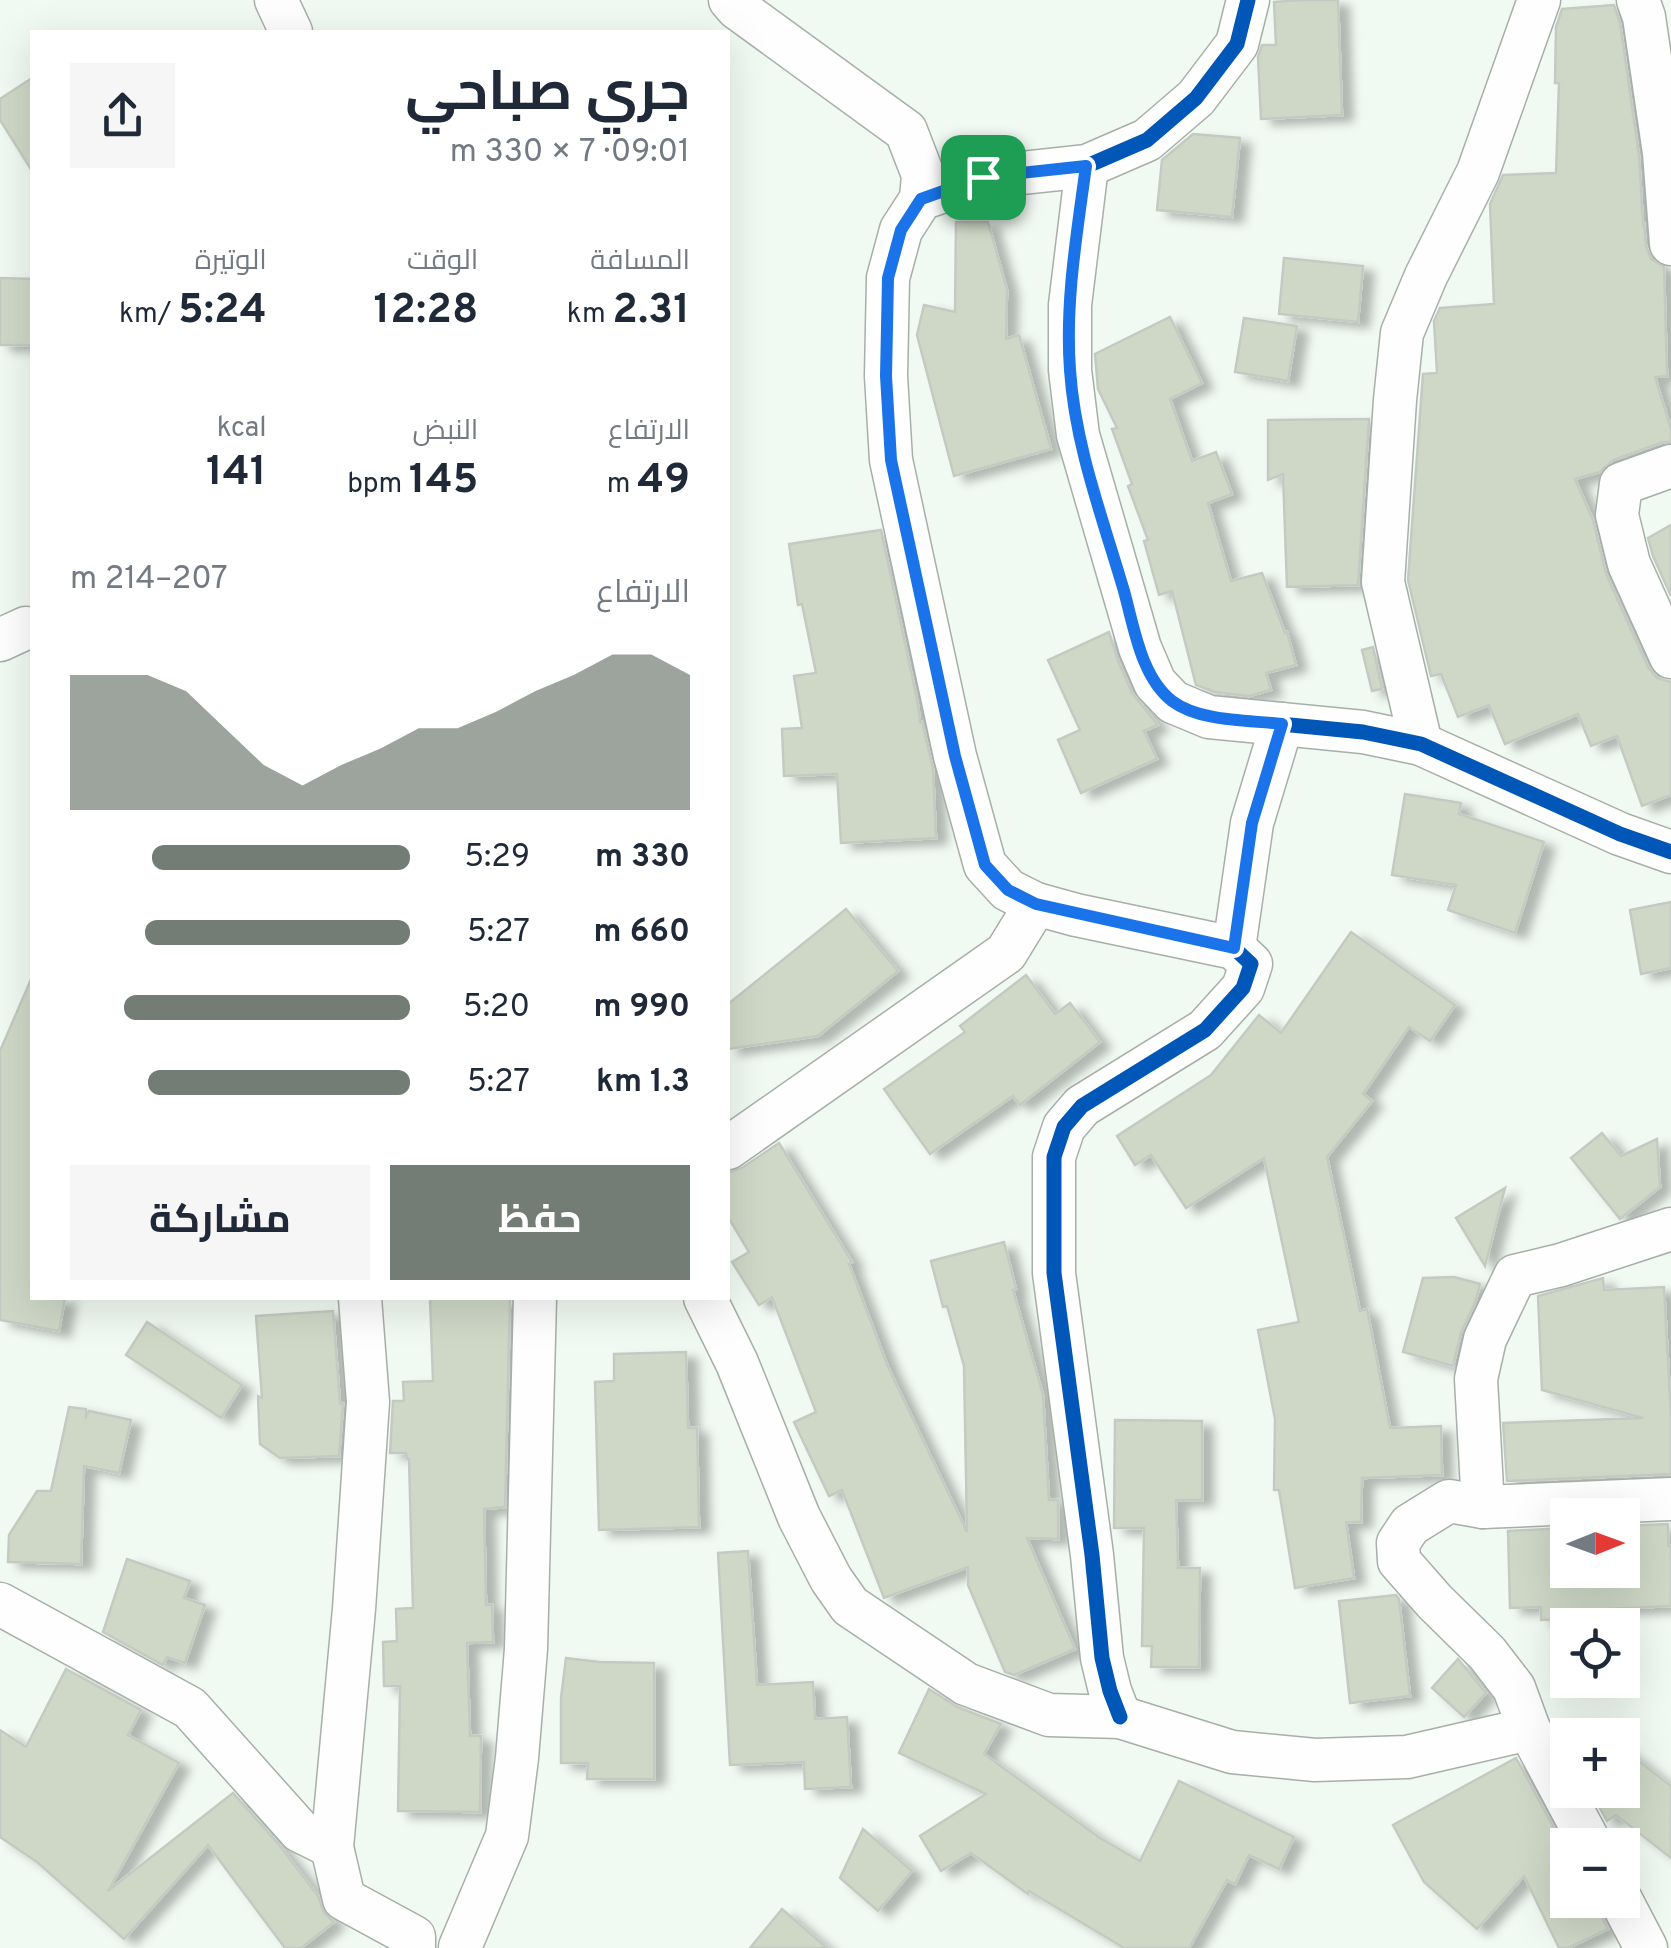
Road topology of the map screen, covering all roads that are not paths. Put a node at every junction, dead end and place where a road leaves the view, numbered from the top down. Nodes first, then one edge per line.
1 (276, 0) edge
2 (730, 0) edge
3 (1248, 0) edge
4 (1540, 0) edge
5 (1638, 0) edge
6 (290, 30) edge
7 (1086, 166) junction
8 (921, 199) junction
9 (1671, 244) edge
10 (1671, 466) edge
11 (1671, 657) edge
12 (1282, 724) junction
13 (1420, 744) junction
14 (1671, 852) edge
15 (1036, 904) junction
16 (1234, 948) junction
17 (730, 1147) edge
18 (1671, 1229) edge
19 (360, 1300) edge
20 (535, 1300) edge
21 (706, 1300) edge
22 (1671, 1499) edge
23 (1483, 1507) junction
24 (0, 1604) edge
25 (1120, 1717) junction
26 (1529, 1729) junction
27 (1582, 1828) edge
28 (332, 1847) junction
29 (1630, 1918) edge
30 (397, 1940) edge
31 (463, 1948) edge
32 (1646, 1948) edge

1 - 6 street
2 - 8 street
3 - 7 street
4 - 13 street
5 - 9 street
7 - 8 street
7 - 12 street
8 - 15 street
10 - 11 street
12 - 13 street
12 - 16 street
13 - 14 street
15 - 16 street
15 - 17 street
16 - 25 street
18 - 23 street
19 - 28 street
20 - 31 street
21 - 25 street
22 - 23 street
23 - 26 street
24 - 28 street
25 - 26 street
26 - 27 street
28 - 30 street
29 - 32 street
30 - 31 street

